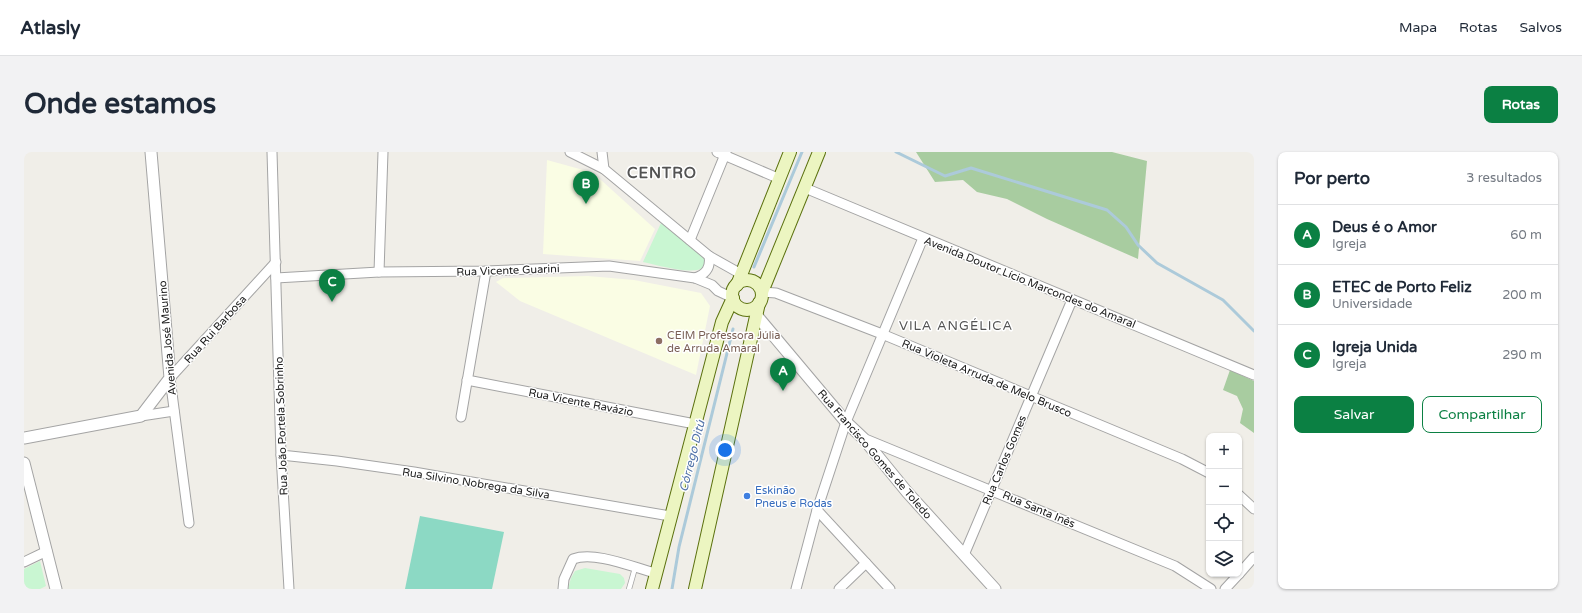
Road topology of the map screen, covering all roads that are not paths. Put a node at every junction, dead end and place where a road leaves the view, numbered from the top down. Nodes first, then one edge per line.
1 (151, 152) edge
2 (272, 152) edge
3 (382, 152) edge
4 (570, 152) edge
5 (602, 152) edge
6 (790, 152) edge
7 (820, 152) edge
8 (723, 153) edge
9 (581, 154) edge
10 (604, 169) junction
11 (780, 179) junction
12 (806, 188) junction
13 (923, 238) junction
14 (690, 240) junction
15 (709, 256) junction
16 (276, 262) junction
17 (486, 271) junction
18 (379, 272) junction
19 (276, 278) junction
20 (695, 278) junction
21 (739, 279) junction
22 (733, 298) junction
23 (761, 298) junction
24 (1072, 300) junction
25 (757, 316) junction
26 (882, 334) junction
27 (1254, 375) edge
28 (170, 378) junction
29 (468, 380) junction
30 (1031, 396) junction
31 (174, 411) junction
32 (141, 416) junction
33 (461, 417) dead end
34 (846, 422) junction
35 (695, 424) junction
36 (24, 438) edge
37 (863, 438) junction
38 (281, 455) junction
39 (24, 462) edge
40 (1206, 471) edge
41 (992, 489) junction
42 (1242, 498) edge
43 (1254, 509) edge
44 (818, 510) junction
45 (670, 516) junction
46 (189, 523) dead end
47 (47, 551) junction
48 (964, 555) junction
49 (1254, 557) edge
50 (24, 562) edge
51 (866, 563) junction
52 (635, 568) junction
53 (1242, 571) edge
54 (655, 572) junction
55 (1236, 577) edge
56 (993, 588) edge
57 (55, 589) edge
58 (289, 589) edge
59 (563, 589) edge
60 (629, 589) edge
61 (652, 589) edge
62 (695, 589) edge
63 (796, 589) edge
64 (839, 589) edge
65 (890, 589) edge
66 (1211, 589) edge
67 (1226, 589) edge

1 - 28 street, Avenida José Maurino
2 - 16 street, Rua João Portela Sobrinho
3 - 18 street
4 - 9 street
5 - 10 street
6 - 11 main road
7 - 12 main road
8 - 11 street
8 - 14 street
9 - 10 street
10 - 14 street
11 - 21 main road
12 - 13 street, Avenida Doutor Lício Marcondes do Amaral
12 - 23 main road
13 - 24 street, Avenida Doutor Lício Marcondes do Amaral
13 - 26 street
14 - 15 street
15 - 20 street
15 - 21 street
16 - 19 street, Rua João Portela Sobrinho
16 - 28 street, Rua Rui Barbosa
17 - 18 street, Rua Vicente Guarini
17 - 20 street, Rua Vicente Guarini
17 - 29 street
18 - 19 street, Rua Vicente Guarini
19 - 38 street, Rua João Portela Sobrinho
20 - 22 street, Rua Vicente Guarini
21 - 22 main road
21 - 23 main road
22 - 23 main road
22 - 35 main road
23 - 25 main road
23 - 26 street, Rua Violeta Arruda de Melo Brusco
24 - 27 street, Avenida Doutor Lício Marcondes do Amaral
24 - 30 street, Rua Carlos Gomes
25 - 34 street, Rua Francisco Gomes de Toledo
25 - 62 main road
26 - 30 street, Rua Violeta Arruda de Melo Brusco
26 - 34 street
28 - 31 street, Avenida José Maurino
28 - 32 street, Rua Rui Barbosa
29 - 33 street
29 - 35 street, Rua Vicente Ravázio
30 - 40 street, Rua Violeta Arruda de Melo Brusco
30 - 41 street, Rua Carlos Gomes
31 - 32 street
31 - 46 street, Avenida José Maurino
32 - 36 street
34 - 37 street, Rua Francisco Gomes de Toledo
34 - 44 street
35 - 45 main road
37 - 41 street, Rua Santa Inês
37 - 48 street, Rua Francisco Gomes de Toledo
38 - 45 street, Rua Silvino Nobrega da Silva
38 - 58 street, Rua João Portela Sobrinho
39 - 47 street
41 - 48 street, Rua Carlos Gomes
41 - 66 street, Rua Santa Inês
42 - 43 street
44 - 51 street
44 - 63 street
45 - 54 main road
47 - 50 street
47 - 57 street
48 - 56 street, Rua Francisco Gomes de Toledo
49 - 53 street
51 - 64 street
51 - 65 street
52 - 54 street
52 - 59 street
52 - 60 lane
54 - 61 main road
55 - 67 street

